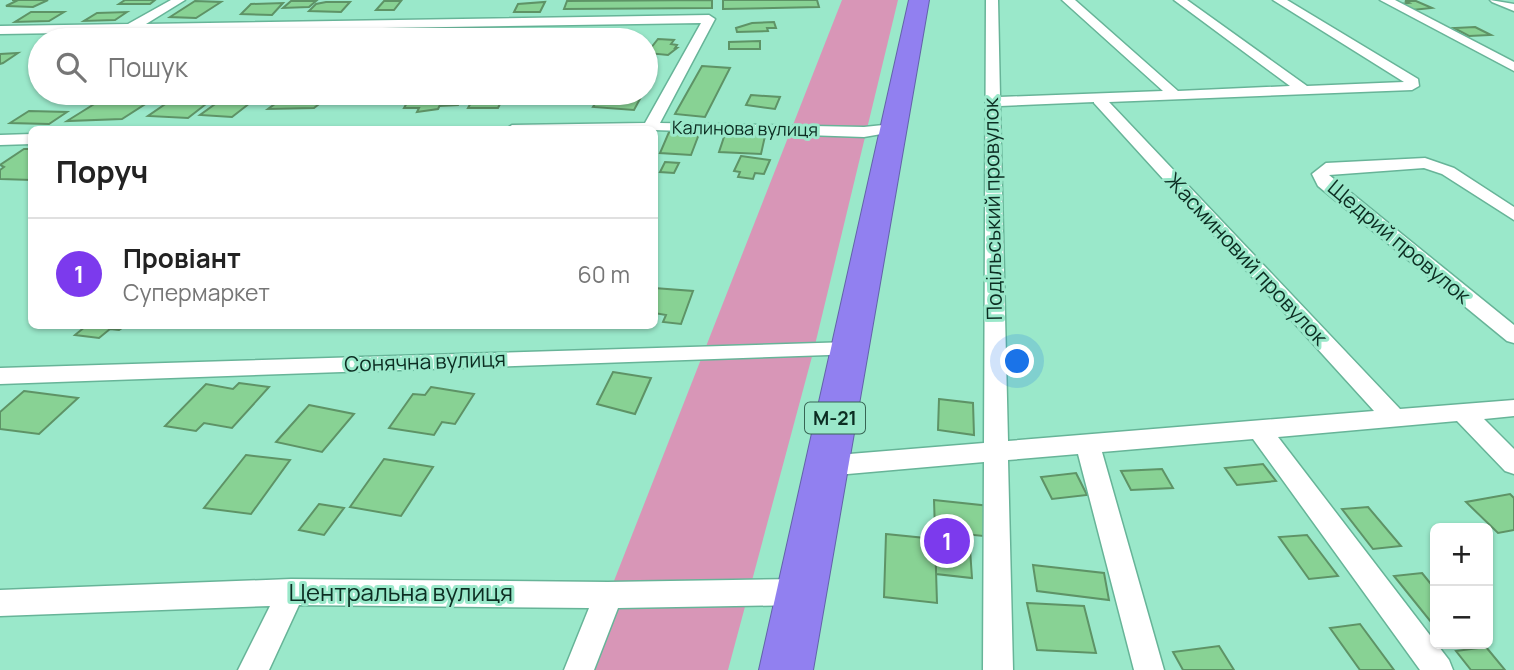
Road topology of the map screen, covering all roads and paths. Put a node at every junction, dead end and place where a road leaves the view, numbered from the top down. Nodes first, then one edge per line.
1 (179, 0) edge
2 (919, 0) edge
3 (992, 0) edge
4 (1068, 0) edge
5 (1180, 0) edge
6 (1279, 0) edge
7 (1386, 0) edge
8 (1496, 0) edge
9 (1514, 8) edge
10 (130, 27) junction
11 (87, 28) edge
12 (28, 29) edge
13 (0, 30) edge
14 (1514, 67) edge
15 (1305, 90) junction
16 (1175, 95) junction
17 (1099, 100) junction
18 (992, 102) junction
19 (651, 126) edge
20 (658, 127) edge
21 (894, 128) junction
22 (0, 139) edge
23 (28, 139) edge
24 (1514, 215) edge
25 (1514, 337) edge
26 (850, 349) junction
27 (0, 376) edge
28 (1514, 408) edge
29 (1462, 412) junction
30 (1394, 418) junction
31 (1259, 429) junction
32 (1087, 443) junction
33 (995, 450) junction
34 (1514, 464) edge
35 (825, 466) junction
36 (291, 592) junction
37 (802, 592) junction
38 (608, 595) junction
39 (0, 603) edge
40 (253, 670) edge
41 (579, 670) edge
42 (786, 670) edge
43 (998, 670) edge
44 (1149, 670) edge
45 (1438, 670) edge

1 - 10 street
2 - 21 highway, М-21
3 - 18 street, Подільський провулок
4 - 16 street
5 - 15 street
6 - 15 street
7 - 14 street
8 - 9 street
10 - 11 street
10 - 19 street
12 - 13 street
15 - 16 street
16 - 17 street
17 - 18 street
17 - 30 street, Жасминовий провулок
18 - 33 street, Подільський провулок
20 - 21 street, Калинова вулиця
21 - 26 highway, М-21
22 - 23 street
24 - 25 street, Щедрий провулок
26 - 27 street, Сонячна вулиця
26 - 35 highway, М-21
28 - 29 street
29 - 30 street
29 - 34 street
30 - 31 street
31 - 32 street
31 - 45 street
32 - 33 street
32 - 44 street
33 - 35 street
33 - 43 street, Подільський провулок
35 - 37 highway, М-21
36 - 38 street, Центральна вулиця
36 - 39 street, Центральна вулиця
36 - 40 street
37 - 38 street, Центральна вулиця
37 - 42 highway, М-21
38 - 41 street

